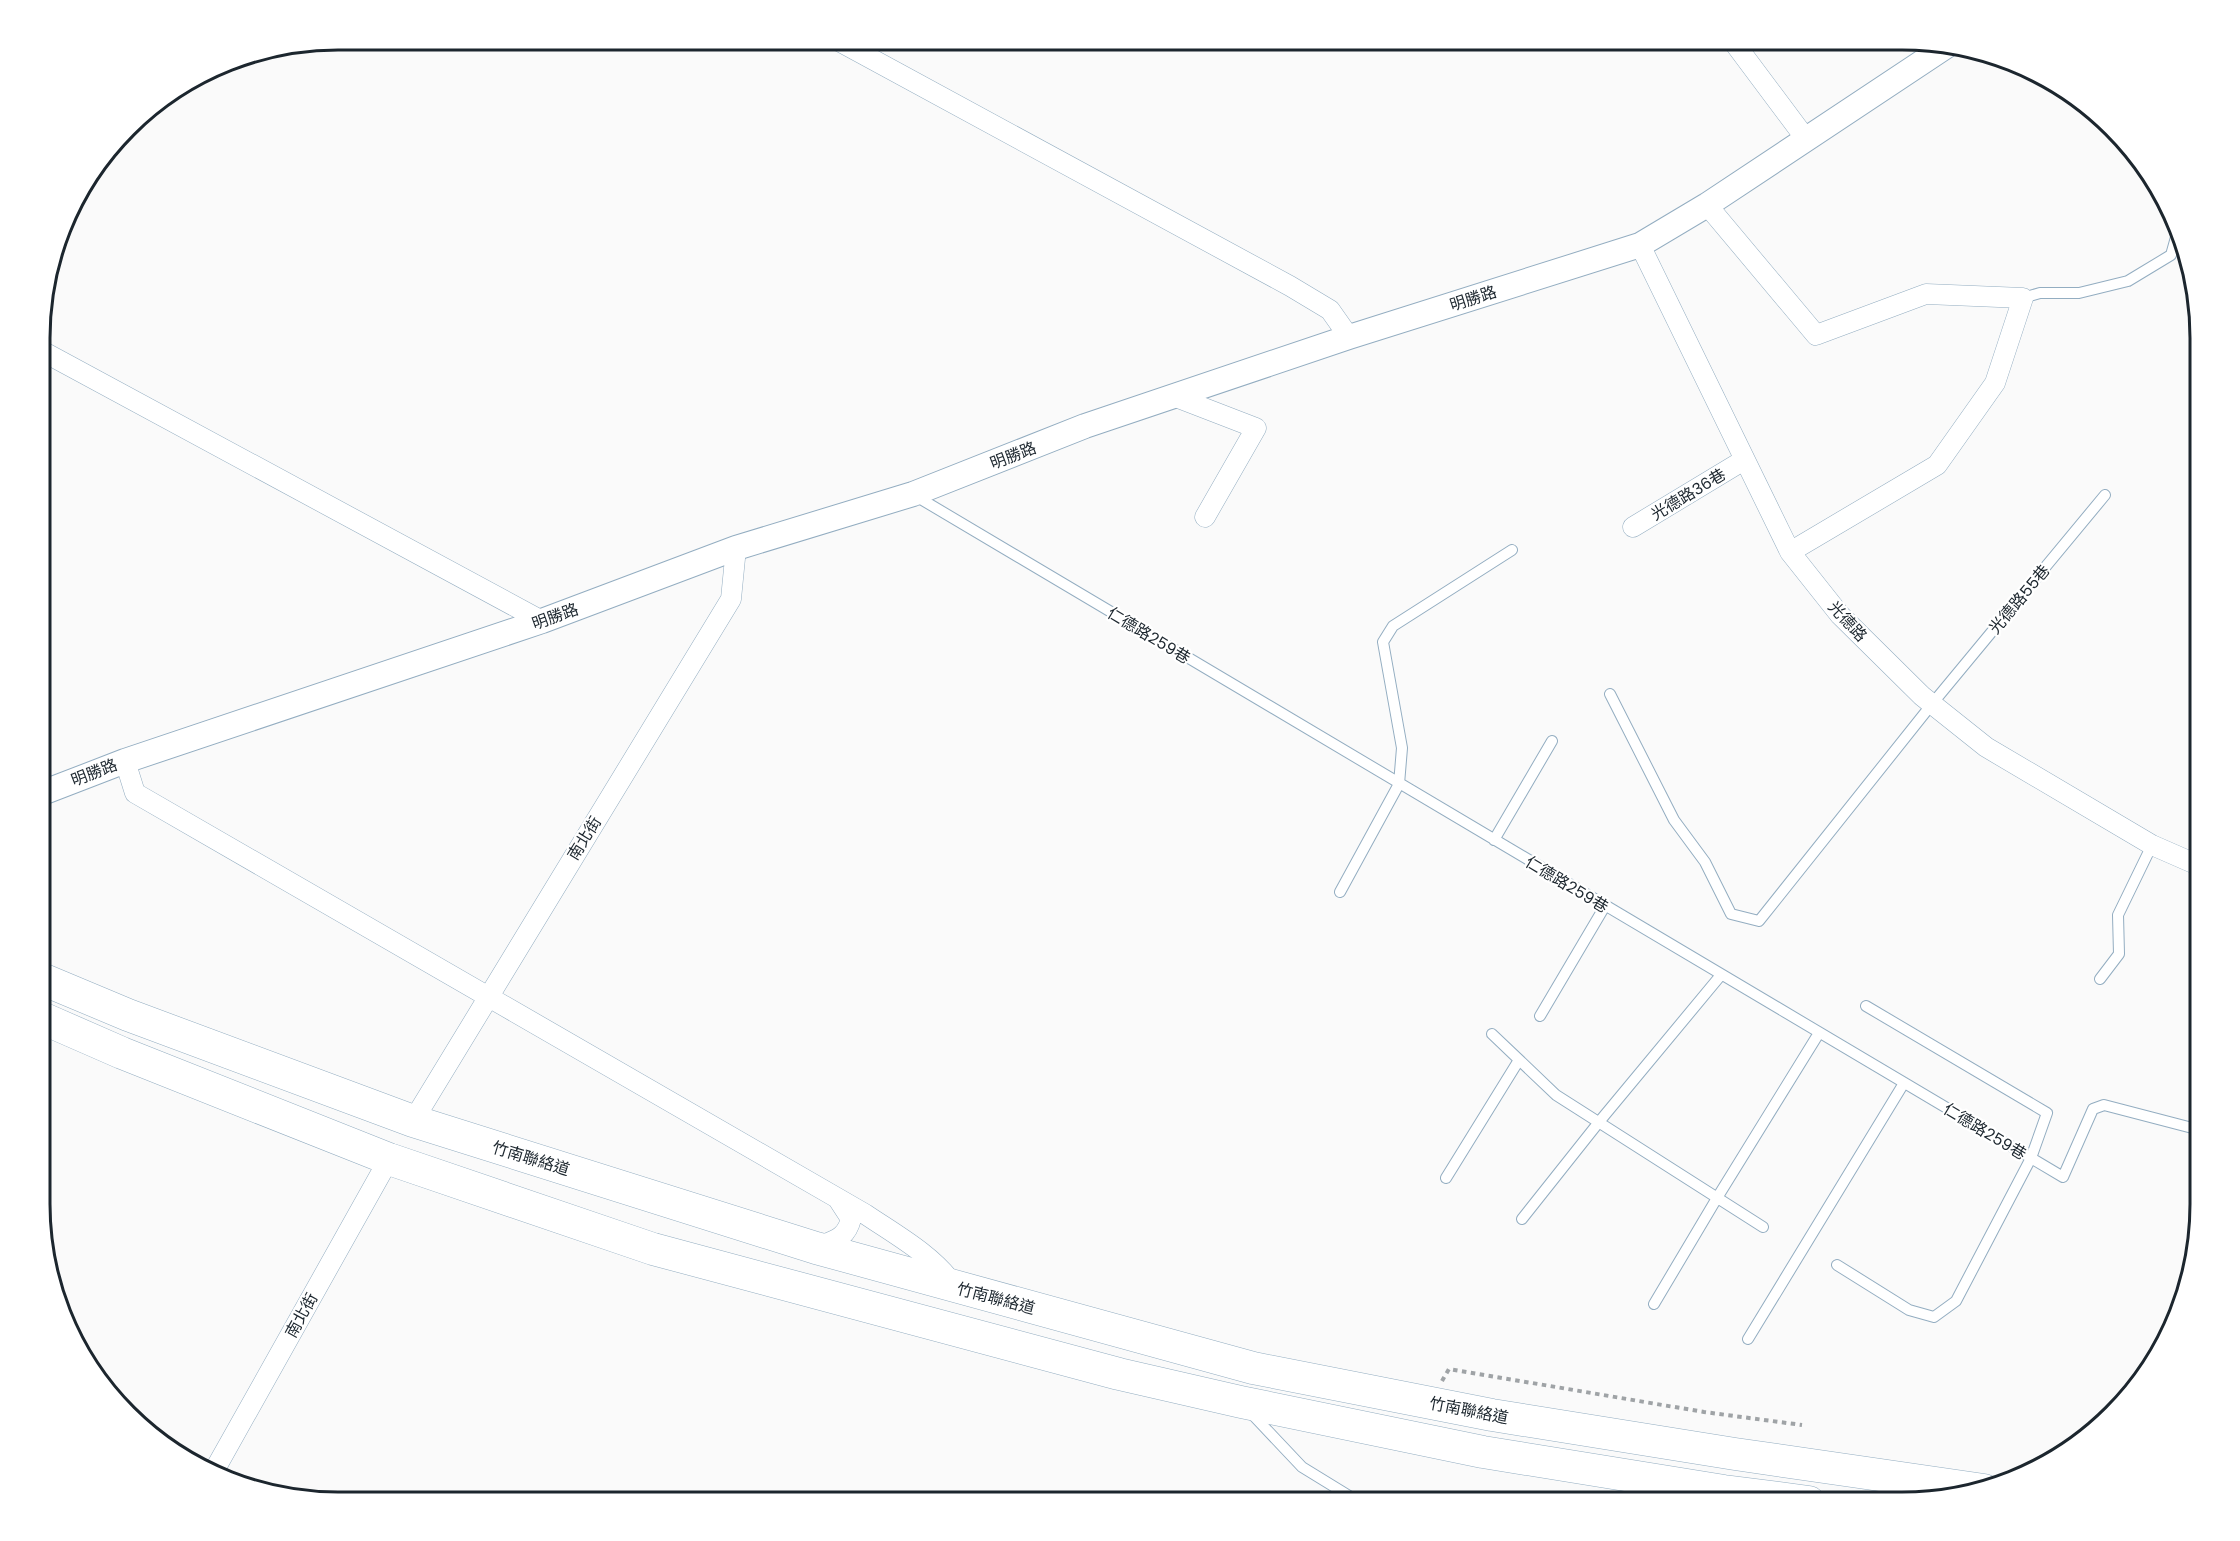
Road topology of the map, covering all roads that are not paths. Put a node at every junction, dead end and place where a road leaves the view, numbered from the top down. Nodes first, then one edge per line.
1 (855, 50) edge
2 (1739, 50) edge
3 (1938, 52) edge
4 (1806, 139) junction
5 (1707, 205) junction
6 (2174, 243) edge
7 (1640, 245) junction
8 (2023, 298) junction
9 (1349, 337) junction
10 (50, 355) edge
11 (1173, 396) junction
12 (1744, 460) junction
13 (913, 494) junction
14 (2105, 495) dead end
15 (1205, 517) dead end
16 (1633, 527) dead end
17 (736, 548) junction
18 (1512, 550) dead end
19 (1790, 552) junction
20 (542, 621) junction
21 (1610, 694) dead end
22 (1932, 704) junction
23 (1552, 741) dead end
24 (125, 760) junction
25 (1399, 784) junction
26 (50, 790) edge
27 (1494, 840) junction
28 (2152, 845) junction
29 (2190, 862) edge
30 (1340, 892) dead end
31 (1605, 906) junction
32 (1721, 975) junction
33 (2100, 979) dead end
34 (50, 982) edge
35 (488, 995) junction
36 (1866, 1006) dead end
37 (1540, 1016) dead end
38 (50, 1022) edge
39 (1819, 1033) junction
40 (1492, 1034) dead end
41 (1519, 1060) junction
42 (1904, 1083) junction
43 (413, 1121) junction
44 (1599, 1122) junction
45 (2190, 1127) edge
46 (2031, 1158) junction
47 (389, 1159) junction
48 (1446, 1178) dead end
49 (1717, 1197) junction
50 (838, 1199) junction
51 (1522, 1219) dead end
52 (1763, 1227) dead end
53 (816, 1248) junction
54 (1838, 1265) dead end
55 (955, 1287) junction
56 (1654, 1304) dead end
57 (1748, 1339) dead end
58 (1247, 1385) junction
59 (217, 1465) edge
60 (1957, 1486) edge
61 (1343, 1492) edge
62 (1732, 1492) edge

1 - 9 street
2 - 4 street
3 - 4 street, 明勝路
4 - 5 street, 明勝路
5 - 7 street, 明勝路
5 - 8 street
6 - 8 lane
7 - 9 street, 明勝路
7 - 12 street, 光德路
8 - 19 street
9 - 11 street, 明勝路
10 - 20 street
11 - 13 street, 明勝路
11 - 15 street
12 - 16 street, 光德路36巷
12 - 19 street, 光德路
13 - 17 street, 明勝路
13 - 25 lane, 仁德路259巷
14 - 22 lane, 光德路55巷
17 - 20 street, 明勝路
17 - 35 street, 南北街
18 - 25 lane
19 - 22 street, 光德路
20 - 24 street, 明勝路
21 - 22 lane, 光德路55巷
22 - 28 street, 光德路
23 - 27 lane
24 - 26 street, 明勝路
24 - 35 street
25 - 27 lane, 仁德路259巷
25 - 30 lane
27 - 31 lane, 仁德路259巷
28 - 29 street, 光德路
28 - 33 lane
31 - 32 lane, 仁德路259巷
31 - 37 lane
32 - 39 lane, 仁德路259巷
32 - 44 lane
34 - 43 main road, 竹南聯絡道
35 - 43 street, 南北街
35 - 50 street
36 - 46 lane
38 - 47 main road, 竹南聯絡道
39 - 42 lane, 仁德路259巷
39 - 49 lane
40 - 41 lane
41 - 44 lane
41 - 48 lane
42 - 46 lane, 仁德路259巷
42 - 57 lane
43 - 53 main road, 竹南聯絡道
44 - 49 lane
44 - 51 lane
45 - 46 lane, 仁德路259巷
46 - 54 lane
47 - 58 main road, 竹南聯絡道
47 - 59 street, 南北街
49 - 52 lane
49 - 56 lane
50 - 53 street
50 - 55 street
53 - 55 main road, 竹南聯絡道
55 - 58 main road, 竹南聯絡道
58 - 60 main road, 竹南聯絡道
58 - 61 lane
58 - 62 main road, 竹南聯絡道

